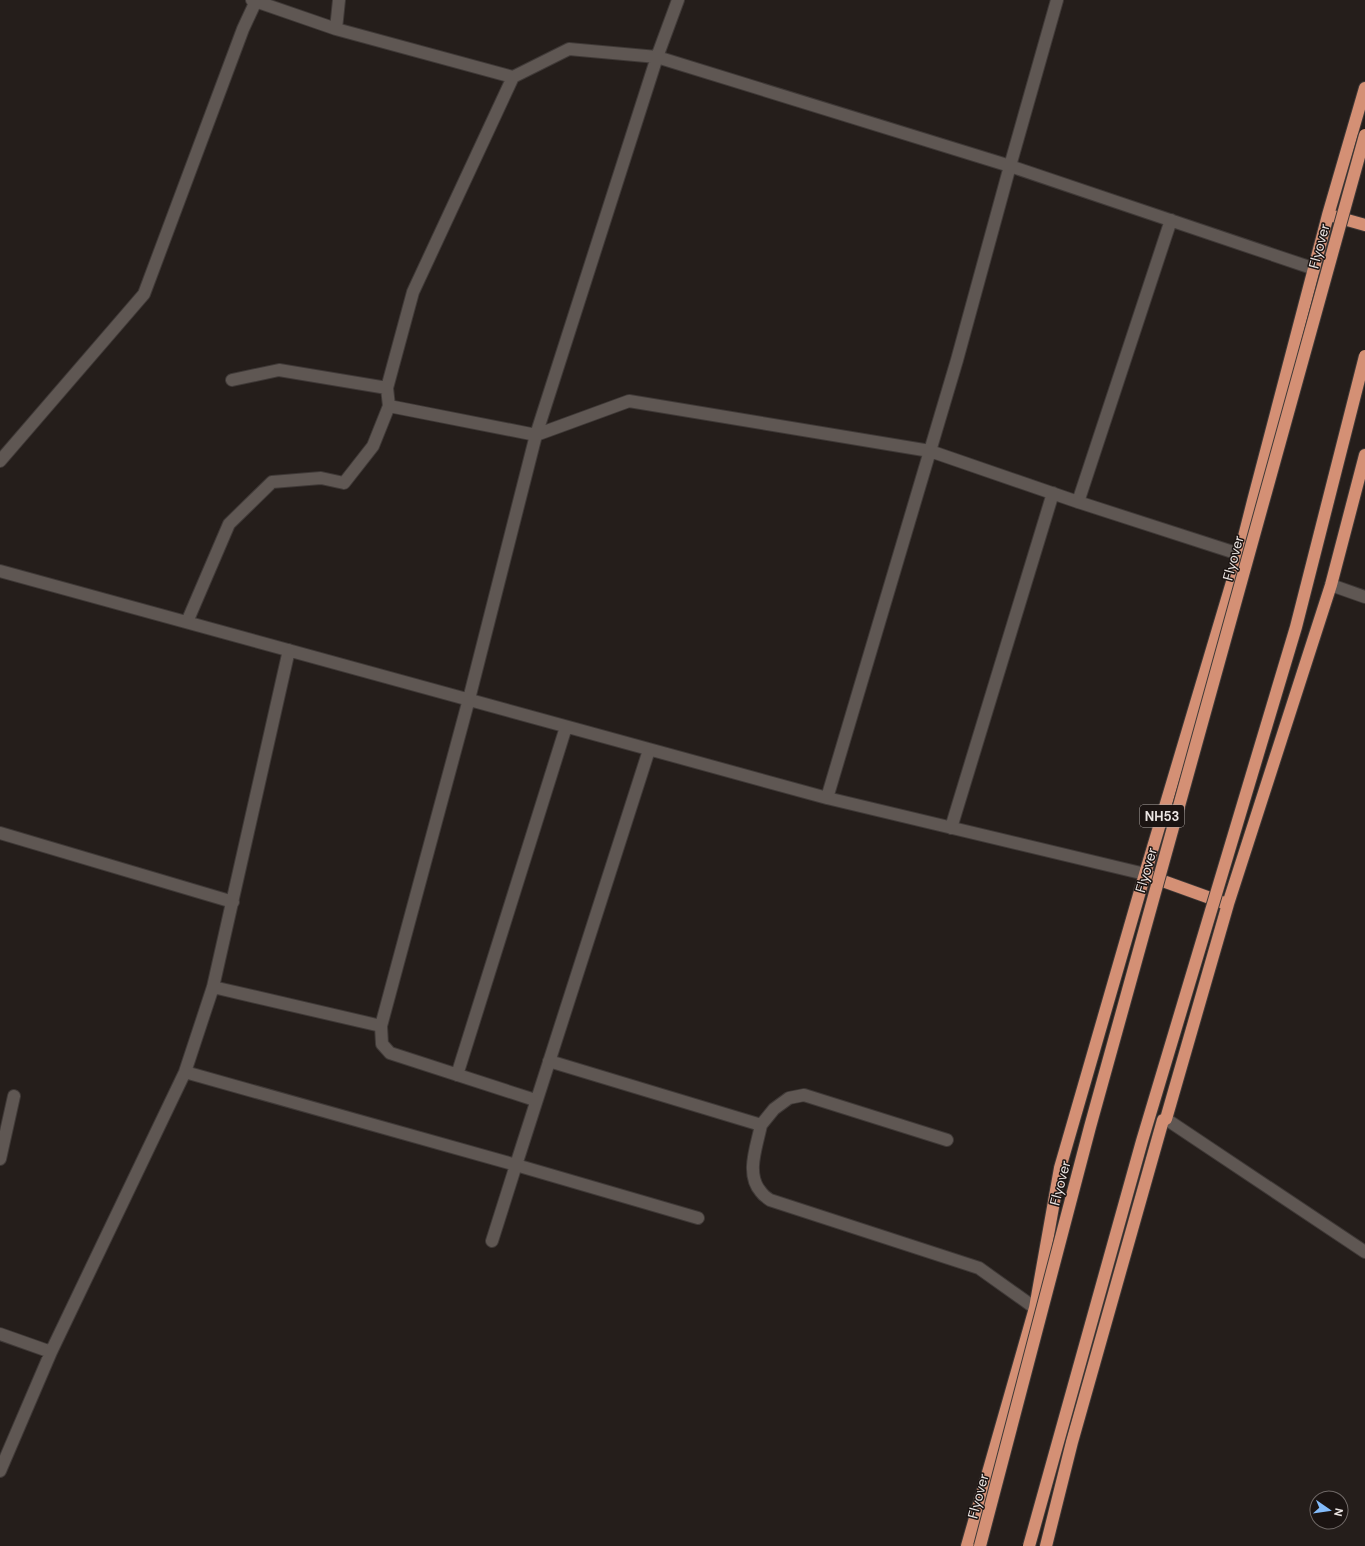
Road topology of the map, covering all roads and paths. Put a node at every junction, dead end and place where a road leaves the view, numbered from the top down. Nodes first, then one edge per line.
1 (339, 0) edge
2 (678, 0) edge
3 (1057, 0) edge
4 (254, 1) edge
5 (336, 29) junction
6 (657, 57) junction
7 (513, 77) junction
8 (1365, 88) edge
9 (1365, 135) edge
10 (1010, 166) junction
11 (1328, 215) junction
12 (1171, 220) junction
13 (1365, 225) edge
14 (1315, 268) junction
15 (1365, 356) edge
16 (232, 380) dead end
17 (387, 388) junction
18 (388, 406) junction
19 (536, 435) junction
20 (930, 451) junction
21 (1365, 455) edge
22 (0, 461) edge
23 (1053, 494) junction
24 (1078, 502) junction
25 (1240, 554) junction
26 (0, 571) edge
27 (1331, 585) junction
28 (1365, 597) edge
29 (187, 622) junction
30 (289, 650) junction
31 (469, 699) junction
32 (566, 727) junction
33 (649, 750) junction
34 (827, 798) junction
35 (951, 828) junction
36 (0, 833) edge
37 (1145, 874) junction
38 (233, 902) junction
39 (1228, 904) junction
40 (213, 987) junction
41 (381, 1026) junction
42 (549, 1061) junction
43 (185, 1072) junction
44 (457, 1075) junction
45 (14, 1096) dead end
46 (535, 1100) junction
47 (1166, 1119) junction
48 (761, 1125) junction
49 (947, 1140) dead end
50 (0, 1159) edge
51 (516, 1165) junction
52 (698, 1218) dead end
53 (492, 1241) dead end
54 (1365, 1252) edge
55 (1035, 1308) junction
56 (0, 1334) edge
57 (51, 1352) junction
58 (0, 1471) edge
59 (967, 1546) edge
60 (980, 1546) edge
61 (1029, 1546) edge
62 (1046, 1546) edge

1 - 5 street
2 - 6 street
3 - 10 street
4 - 5 street
4 - 22 street
5 - 7 street
6 - 7 street
6 - 10 street
6 - 19 street
7 - 17 street
8 - 11 highway, NH53
9 - 60 highway, Flyover / NH53, bridge
10 - 12 street
10 - 20 street
11 - 13 highway
11 - 14 highway, NH53
12 - 14 street
12 - 24 street
14 - 25 highway, NH53
15 - 61 highway, bridge
16 - 17 street
17 - 18 street
18 - 19 street
18 - 29 street
19 - 20 street
19 - 31 street
20 - 23 street
20 - 34 street
21 - 27 highway
23 - 24 street
23 - 35 street
24 - 25 street
25 - 37 highway, NH53
26 - 29 street
27 - 28 street
27 - 39 highway
29 - 30 street
30 - 31 street
30 - 38 street
31 - 32 street
31 - 41 street
32 - 33 street
32 - 44 street
33 - 34 street
33 - 42 street
34 - 35 street
35 - 37 street
36 - 38 street
37 - 39 highway
37 - 55 highway, NH53
38 - 40 street
39 - 47 highway
40 - 41 street
40 - 43 street
41 - 44 street
42 - 46 street
42 - 48 street
43 - 51 street
43 - 57 street
44 - 46 street
45 - 50 street
46 - 51 street
47 - 54 street
47 - 62 highway
48 - 49 street
48 - 55 street
51 - 52 street
51 - 53 street
55 - 59 highway, NH53
56 - 57 street
57 - 58 street

